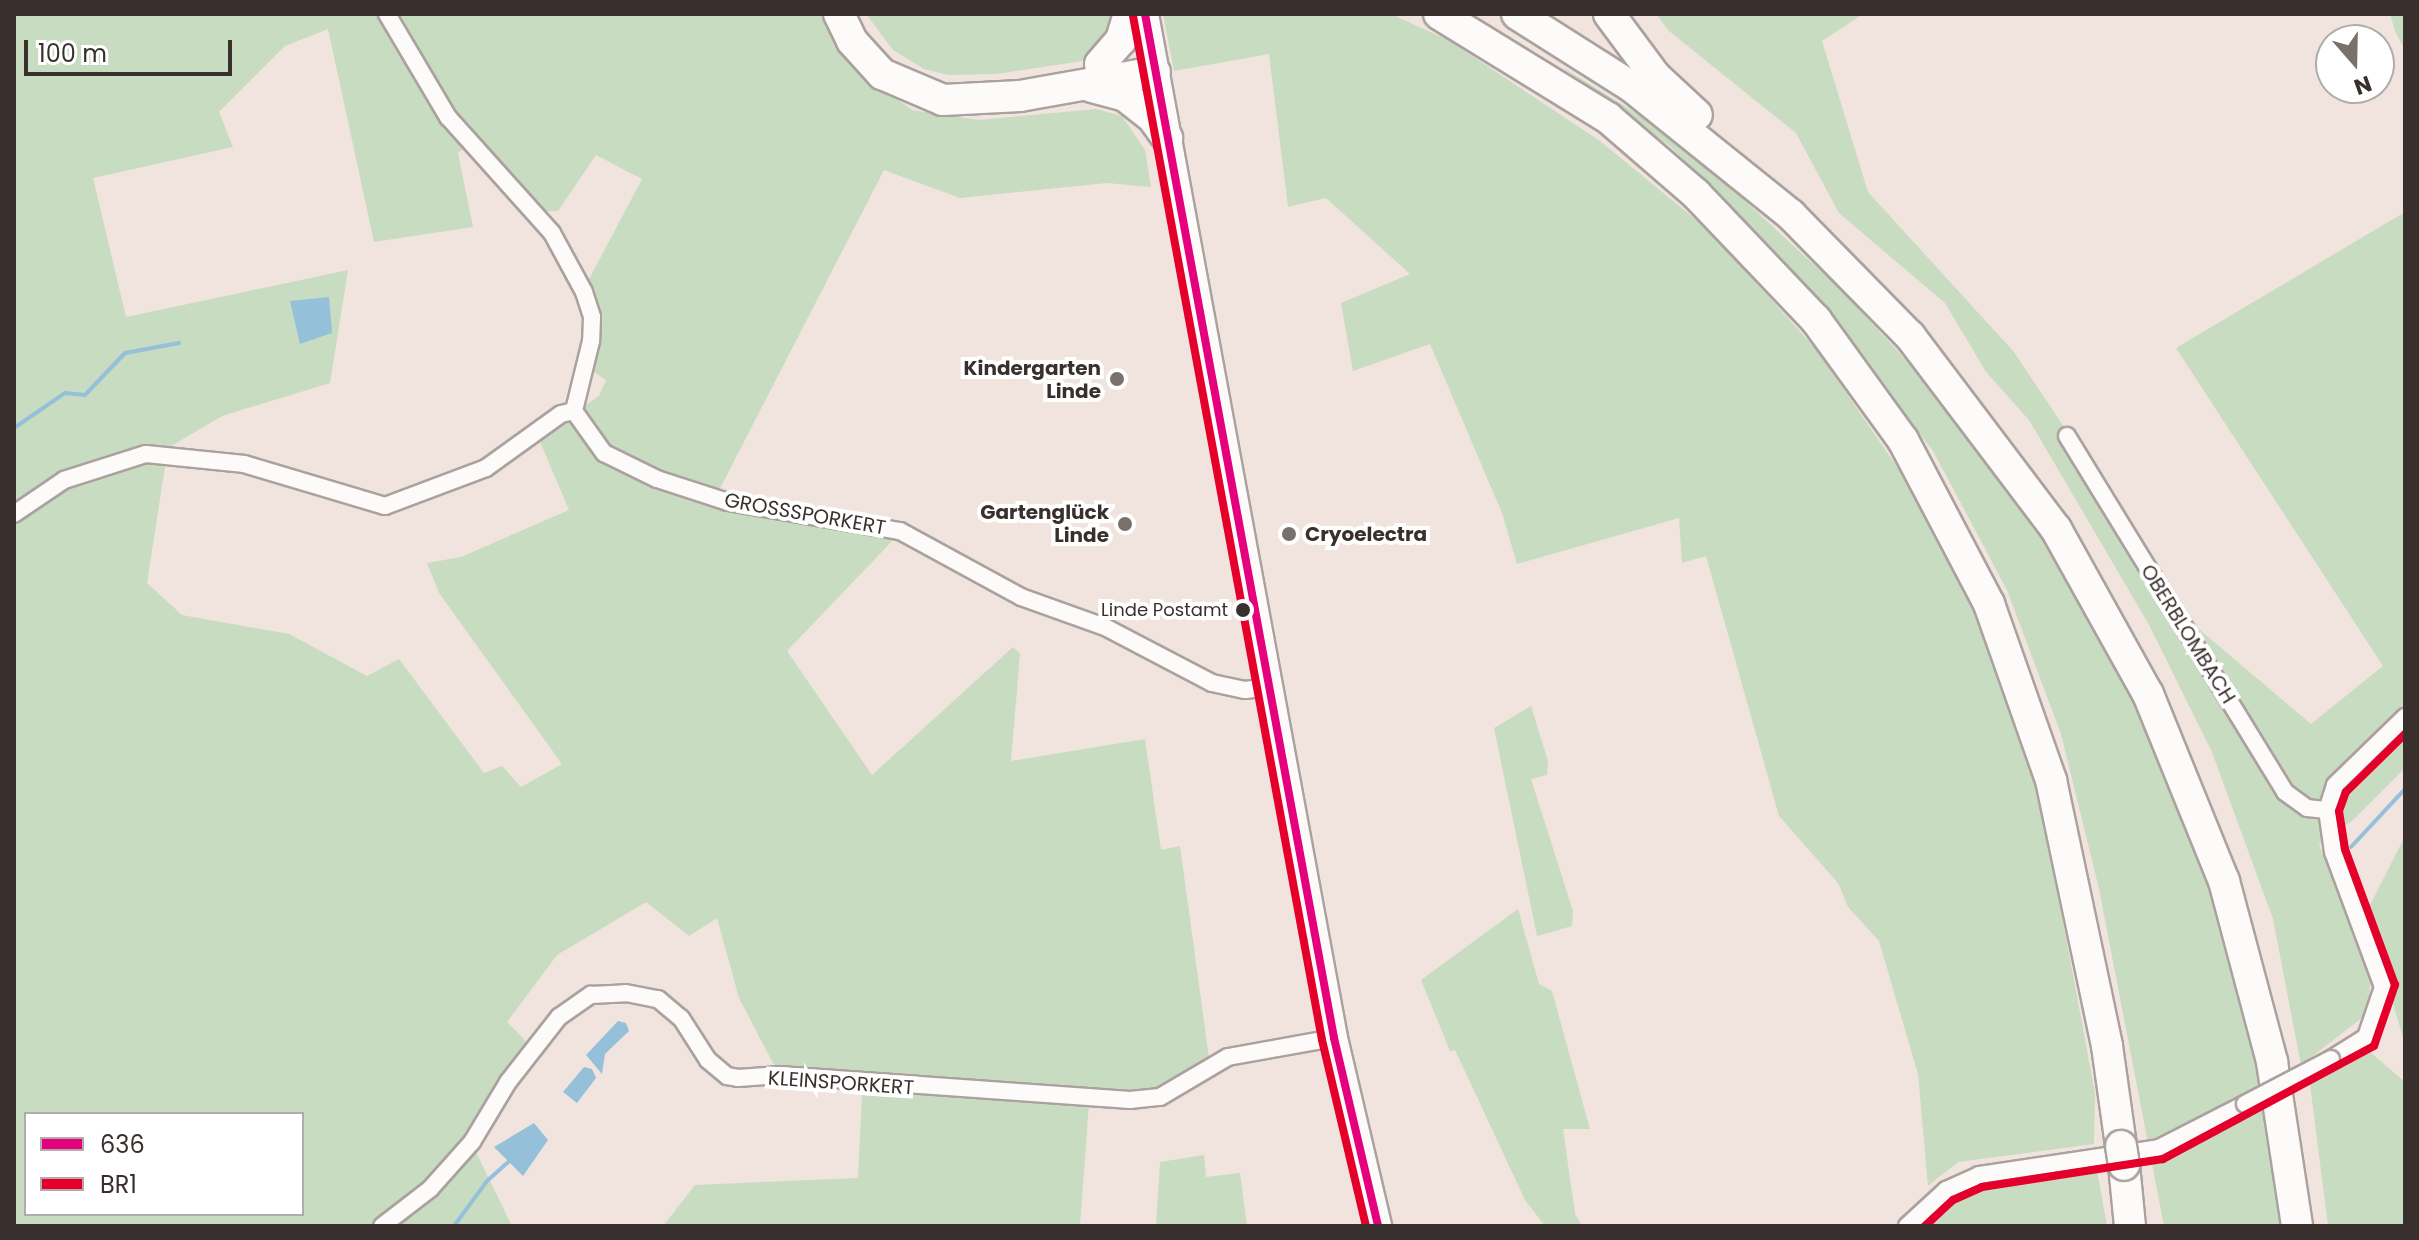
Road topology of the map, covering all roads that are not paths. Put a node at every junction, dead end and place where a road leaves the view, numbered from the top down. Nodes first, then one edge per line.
1 (387, 14) edge
2 (839, 14) edge
3 (858, 14) edge
4 (1129, 14) edge
5 (1145, 14) edge
6 (1439, 14) edge
7 (1517, 14) edge
8 (1609, 14) edge
9 (1153, 63) junction
10 (1093, 75) junction
11 (1167, 138) junction
12 (1749, 177) junction
13 (574, 411) junction
14 (2067, 436) dead end
15 (14, 514) edge
16 (1270, 687) junction
17 (2405, 717) edge
18 (2327, 810) junction
19 (1334, 1038) junction
20 (382, 1226) edge
21 (1378, 1226) edge
22 (1907, 1226) edge
23 (2130, 1226) edge
24 (2297, 1226) edge

1 - 13 street
2 - 10 highway
3 - 10 highway
4 - 10 highway
5 - 9 main road
6 - 23 highway
7 - 12 highway
8 - 12 highway
9 - 10 highway
9 - 11 main road
10 - 11 highway
11 - 16 main road
12 - 24 highway
13 - 15 street
13 - 16 street, GROSSSPORKERT
14 - 18 street, OBERBLOMBACH
16 - 19 main road
17 - 18 street
18 - 22 street, bridge
19 - 20 street, KLEINSPORKERT
19 - 21 main road

